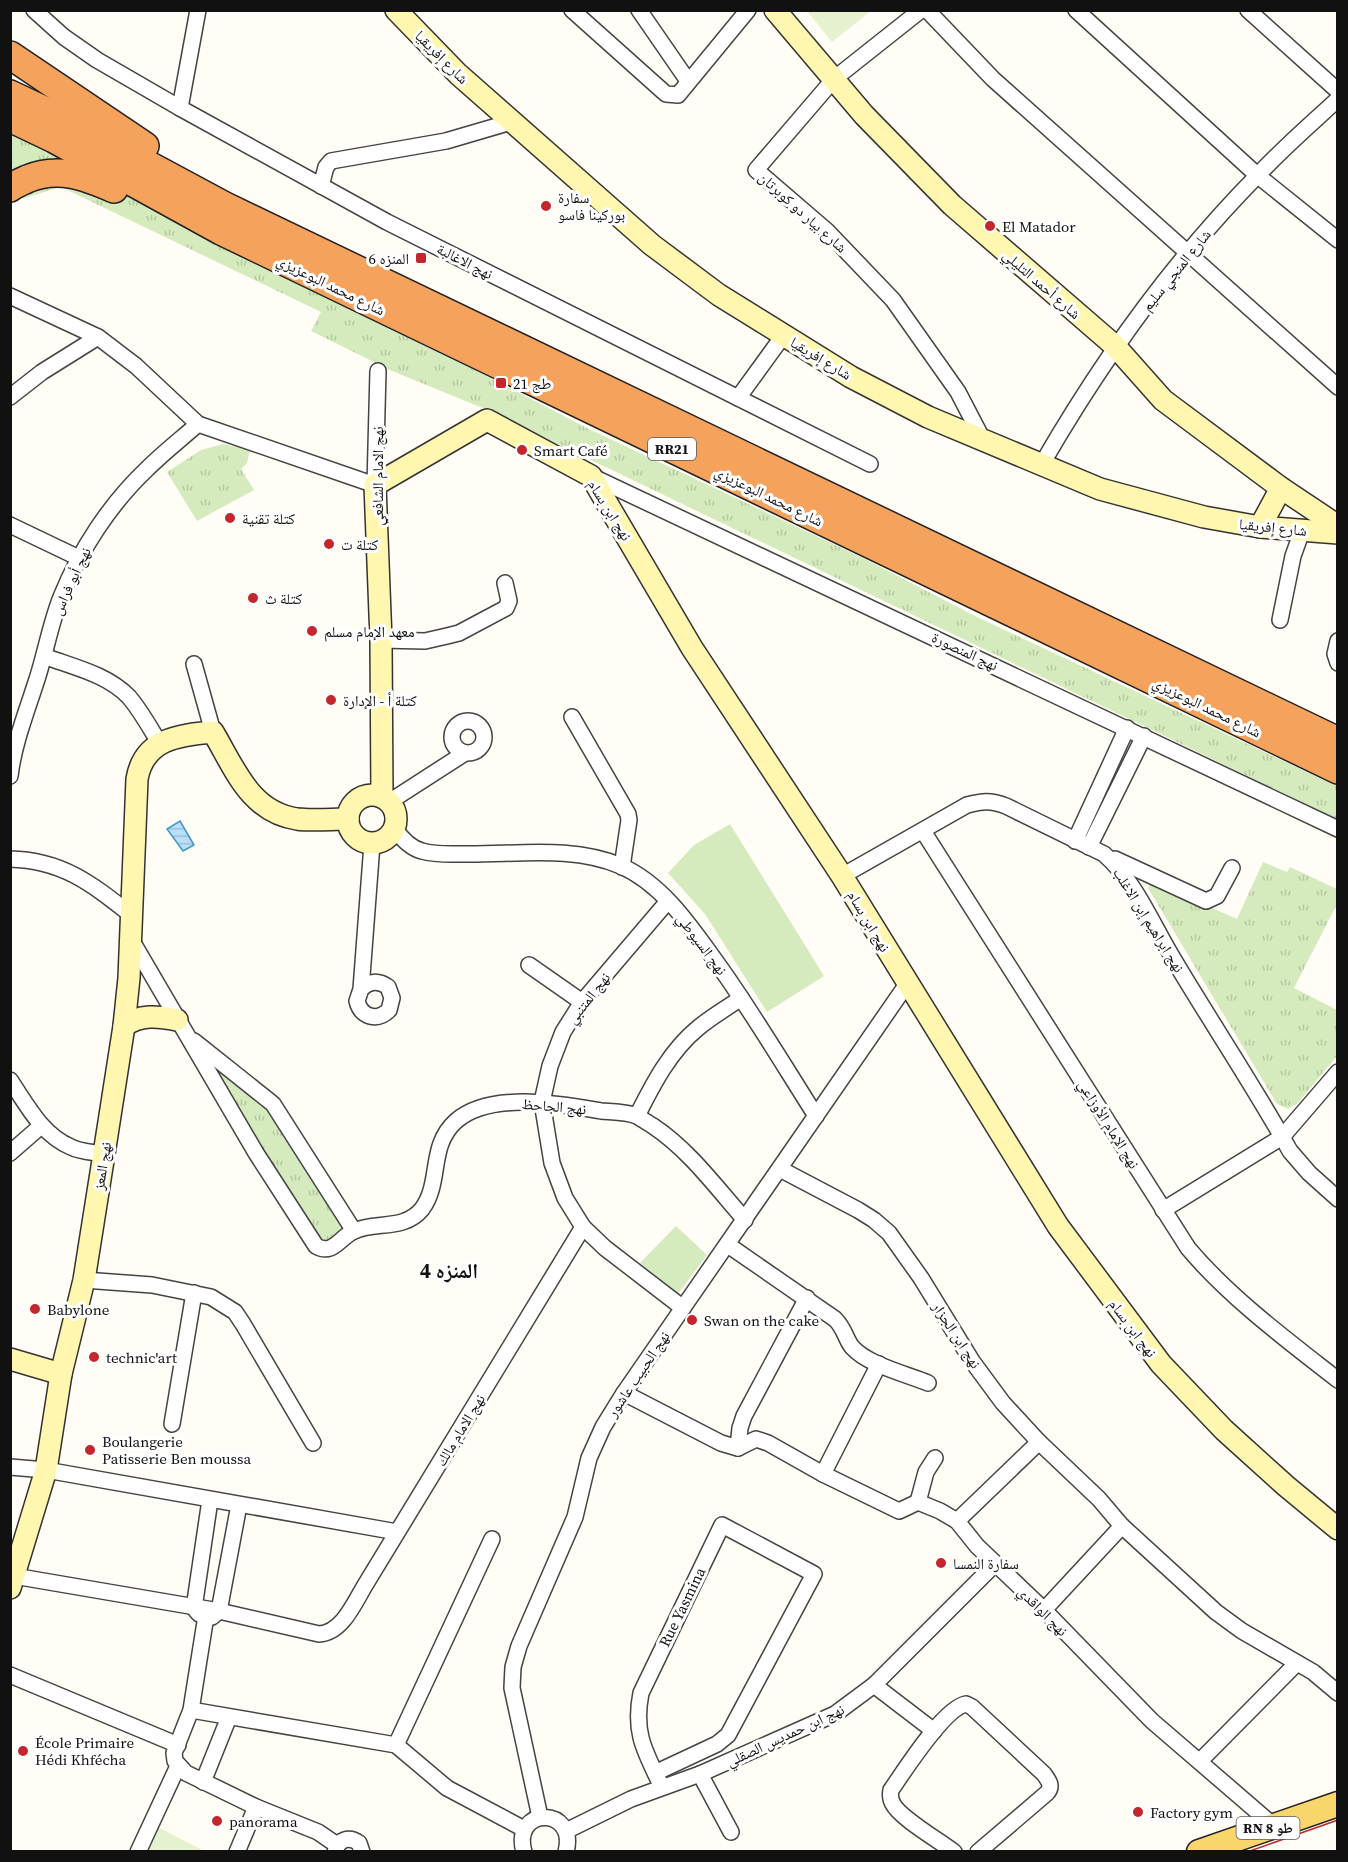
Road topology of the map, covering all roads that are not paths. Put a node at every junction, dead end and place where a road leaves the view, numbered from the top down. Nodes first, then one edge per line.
1 (34, 10) edge
2 (198, 10) edge
3 (396, 10) edge
4 (572, 10) edge
5 (639, 10) edge
6 (748, 10) edge
7 (775, 10) edge
8 (921, 10) edge
9 (927, 10) edge
10 (1076, 10) edge
11 (1248, 10) edge
12 (10, 56) edge
13 (834, 79) junction
14 (688, 81) junction
15 (1338, 91) edge
16 (10, 94) edge
17 (1338, 99) edge
18 (180, 108) junction
19 (10, 118) edge
20 (511, 122) junction
21 (1257, 175) junction
22 (321, 186) junction
23 (10, 188) edge
24 (225, 220) junction
25 (1338, 240) edge
26 (1188, 253) junction
27 (10, 296) edge
28 (783, 336) junction
29 (98, 337) junction
30 (1115, 346) junction
31 (378, 371) dead end
32 (1338, 387) edge
33 (10, 397) edge
34 (738, 398) junction
35 (198, 424) junction
36 (983, 440) junction
37 (870, 464) dead end
38 (1042, 464) junction
39 (591, 477) junction
40 (375, 485) junction
41 (1281, 488) junction
42 (10, 525) edge
43 (1338, 526) edge
44 (1260, 527) junction
45 (1302, 531) junction
46 (1338, 533) edge
47 (79, 558) junction
48 (505, 583) dead end
49 (1280, 620) dead end
50 (381, 640) junction
51 (1338, 641) edge
52 (44, 656) junction
53 (1338, 663) edge
54 (194, 664) dead end
55 (572, 717) dead end
56 (1127, 728) junction
57 (213, 732) junction
58 (1144, 736) junction
59 (1338, 741) edge
60 (160, 744) junction
61 (465, 753) dead end
62 (1338, 770) edge
63 (10, 776) edge
64 (386, 800) junction
65 (348, 819) junction
66 (395, 829) junction
67 (1338, 829) edge
68 (923, 831) junction
69 (372, 844) junction
70 (1082, 844) junction
71 (1104, 854) junction
72 (10, 859) edge
73 (622, 867) junction
74 (1232, 868) dead end
75 (842, 876) junction
76 (668, 901) junction
77 (130, 914) junction
78 (132, 941) junction
79 (529, 964) dead end
80 (907, 984) junction
81 (361, 989) dead end
82 (741, 998) junction
83 (582, 1002) junction
84 (123, 1026) junction
85 (181, 1027) junction
86 (1338, 1072) edge
87 (10, 1080) edge
88 (542, 1102) junction
89 (637, 1116) junction
90 (816, 1116) junction
91 (41, 1126) junction
92 (1282, 1137) junction
93 (10, 1153) edge
94 (104, 1154) junction
95 (780, 1169) junction
96 (1338, 1199) edge
97 (1163, 1210) junction
98 (745, 1220) junction
99 (583, 1227) junction
100 (354, 1231) junction
101 (728, 1245) junction
102 (84, 1280) junction
103 (194, 1293) junction
104 (807, 1298) junction
105 (683, 1308) junction
106 (10, 1359) edge
107 (879, 1364) junction
108 (61, 1374) junction
109 (1338, 1380) edge
110 (928, 1383) dead end
111 (624, 1393) junction
112 (172, 1424) dead end
113 (1039, 1442) junction
114 (313, 1443) dead end
115 (738, 1448) junction
116 (935, 1458) dead end
117 (10, 1467) edge
118 (46, 1470) junction
119 (823, 1473) junction
120 (210, 1500) junction
121 (918, 1502) junction
122 (238, 1505) junction
123 (957, 1521) junction
124 (1122, 1526) junction
125 (1338, 1529) edge
126 (397, 1532) junction
127 (492, 1539) dead end
128 (995, 1563) junction
129 (13, 1582) edge
130 (194, 1608) junction
131 (1044, 1610) junction
132 (219, 1611) junction
133 (205, 1622) junction
134 (1297, 1663) junction
135 (10, 1675) edge
136 (874, 1685) junction
137 (1338, 1693) edge
138 (191, 1710) junction
139 (229, 1717) junction
140 (934, 1731) junction
141 (178, 1745) junction
142 (396, 1745) junction
143 (1200, 1761) junction
144 (178, 1766) junction
145 (655, 1773) junction
146 (700, 1774) junction
147 (203, 1782) junction
148 (662, 1787) junction
149 (1338, 1804) edge
150 (256, 1807) junction
151 (540, 1818) junction
152 (1274, 1826) junction
153 (524, 1828) junction
154 (566, 1831) junction
155 (731, 1832) dead end
156 (335, 1849) edge
157 (138, 1851) edge
158 (237, 1851) edge
159 (362, 1851) edge
160 (524, 1851) edge
161 (566, 1851) edge
162 (954, 1851) edge
163 (978, 1851) edge
164 (1199, 1851) edge

1 - 18 street, نهج الاغالبة
2 - 18 street
3 - 20 street, شارع إفريقيا
4 - 14 street
5 - 14 street
6 - 14 street
7 - 13 street, شارع أحمد التليلي
8 - 13 street, شارع بيار دو كوبرتان
9 - 26 street
10 - 21 street
11 - 15 street
12 - 24 highway
13 - 30 street, شارع أحمد التليلي
13 - 36 street, شارع بيار دو كوبرتان
16 - 24 highway, شارع محمد البوعزيزي / RR21
17 - 21 street, شارع المنجي سليم
18 - 22 street, نهج الاغالبة
19 - 24 highway, شارع محمد البوعزيزي / RR21
20 - 22 street
20 - 28 street, شارع إفريقيا
21 - 25 street
21 - 26 street, شارع المنجي سليم
22 - 34 street, نهج الاغالبة
23 - 24 highway
24 - 59 highway, شارع محمد البوعزيزي / RR21
24 - 62 highway, شارع محمد البوعزيزي / RR21
26 - 30 street, شارع المنجي سليم
26 - 32 street
27 - 29 street
28 - 34 street
28 - 36 street, شارع إفريقيا
29 - 33 street
29 - 35 street
30 - 38 street, شارع المنجي سليم
30 - 41 street, شارع أحمد التليلي
31 - 40 street, نهج الامام الشافعي
34 - 37 street, نهج الاغالبة
35 - 40 street
35 - 47 street, نهج أبو فراس
36 - 38 street, شارع إفريقيا
38 - 44 street, شارع إفريقيا
39 - 40 street, نهج ابن بسام
39 - 56 street, نهج المنصورة
39 - 75 street, نهج ابن بسام
40 - 50 street, نهج الامام الشافعي
41 - 43 street, شارع أحمد التليلي
41 - 44 street
42 - 47 street
44 - 45 street, شارع إفريقيا
45 - 46 street, شارع إفريقيا
45 - 49 street
47 - 52 street, نهج أبو فراس
48 - 50 street
50 - 64 street, نهج الامام الشافعي
51 - 53 street
52 - 60 street
52 - 63 street, نهج أبو فراس
54 - 57 street
55 - 73 street
56 - 58 street, نهج المنصورة
56 - 70 street
57 - 60 street
57 - 65 street
58 - 67 street, نهج المنصورة
58 - 70 street
60 - 77 street, نهج المعز
61 - 64 street
64 - 65 street
64 - 66 street
65 - 69 street
66 - 69 street
66 - 73 street, نهج السيوطي
68 - 70 street, نهج ابراهيم إبن الاغلب
68 - 75 street, نهج ابراهيم إبن الاغلب
68 - 97 street, نهج الإمام الأوزاعي
69 - 81 street
70 - 71 street, نهج ابراهيم إبن الاغلب
71 - 74 street
71 - 92 street, نهج ابراهيم إبن الاغلب
72 - 77 street
73 - 76 street, نهج السيوطي
75 - 80 street, نهج ابن بسام
76 - 82 street, نهج السيوطي
76 - 83 street, نهج المتنبي
77 - 78 street, نهج المعز
78 - 84 street, نهج المعز
78 - 85 street, نهج الجاحظ
79 - 83 street
80 - 90 street, نهج الحبيب عاشور
80 - 125 street, نهج ابن بسام
82 - 89 street
82 - 90 street, نهج السيوطي
83 - 88 street, نهج المتنبي
84 - 85 street
84 - 94 street, نهج المعز
85 - 100 street, نهج الجاحظ
85 - 100 street, نهج الجاحظ
86 - 92 street
87 - 91 street
88 - 89 street, نهج الجاحظ
88 - 99 street, نهج المتنبي
88 - 100 street, نهج الجاحظ
89 - 98 street, نهج الجاحظ
90 - 95 street, نهج الحبيب عاشور
91 - 93 street
91 - 94 street
92 - 96 street, نهج ابراهيم إبن الاغلب
92 - 97 street
94 - 102 street, نهج المعز
95 - 98 street, نهج الحبيب عاشور
95 - 113 street, نهج ابن الجزار
97 - 109 street, نهج الإمام الأوزاعي
98 - 101 street, نهج الحبيب عاشور
99 - 105 street, نهج المتنبي
99 - 126 street, نهج الامام مالك
101 - 104 street
101 - 105 street, نهج الحبيب عاشور
102 - 103 street
102 - 108 street, نهج المعز
103 - 112 street
103 - 114 street
104 - 107 street
104 - 115 street
105 - 111 street, نهج الحبيب عاشور
106 - 108 street
107 - 110 street
107 - 119 street
108 - 118 street, نهج المعز
111 - 115 street
111 - 151 street, نهج الحبيب عاشور
113 - 123 street
113 - 124 street, نهج ابن الجزار
115 - 119 street
116 - 121 street
117 - 118 street
118 - 120 street
118 - 129 street, نهج المعز
119 - 121 street
120 - 122 street
120 - 130 street
121 - 123 street, نهج الواقدي
122 - 126 street
122 - 132 street
123 - 128 street, نهج الواقدي
124 - 131 street
124 - 134 street, نهج ابن الجزار
126 - 132 street, نهج الامام مالك
127 - 142 street
128 - 131 street, نهج الواقدي
128 - 136 street, نهج ابن حمديس الصقلي
129 - 130 street
130 - 132 street
130 - 133 street
131 - 143 street, نهج الواقدي
132 - 133 street
133 - 138 street
134 - 137 street, نهج ابن الجزار
134 - 143 street
135 - 141 street
136 - 140 street
136 - 146 street, نهج ابن حمديس الصقلي
138 - 139 street
138 - 141 street
139 - 142 street
139 - 147 street
140 - 162 street
140 - 163 street
141 - 144 street
142 - 153 street
143 - 152 street, نهج الواقدي
144 - 147 street
144 - 157 street
145 - 145 street, Rue Yasmina
145 - 148 street, Rue Yasmina
146 - 148 street, نهج ابن حمديس الصقلي
146 - 155 street
147 - 150 street
148 - 154 street, نهج ابن حمديس الصقلي
149 - 152 main road, RN 8 طو
150 - 156 street
150 - 158 street
151 - 153 street
151 - 154 street
152 - 164 main road, RN 8 طو
153 - 160 street
154 - 161 street
156 - 159 street

